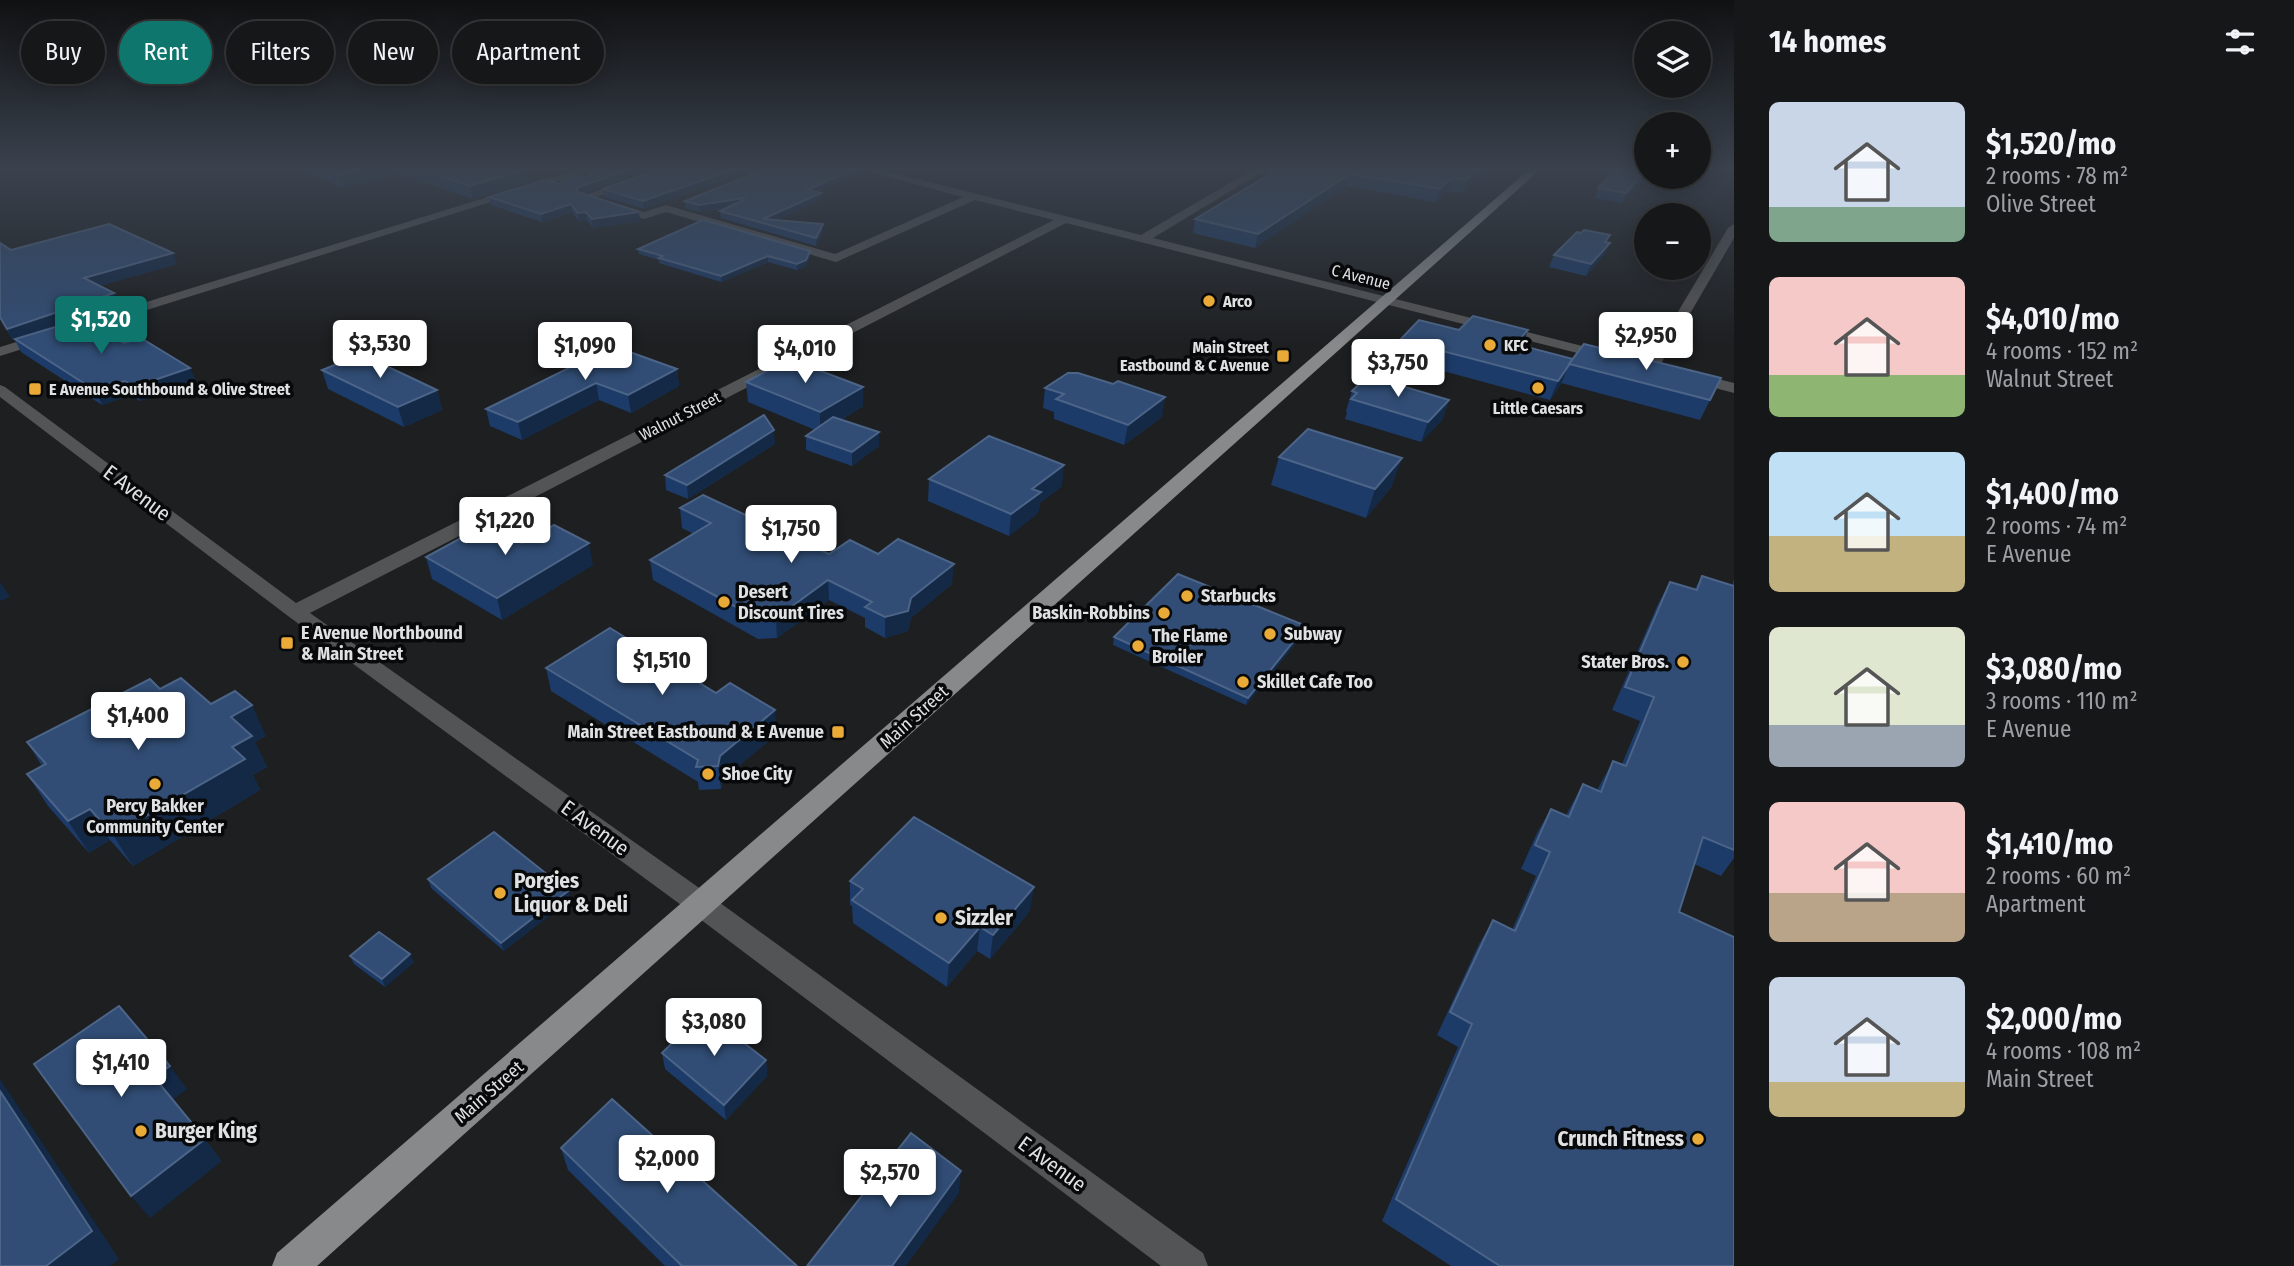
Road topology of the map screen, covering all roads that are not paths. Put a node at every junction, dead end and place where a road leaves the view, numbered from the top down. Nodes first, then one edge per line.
1 (406, 226) edge
2 (727, 226) edge
3 (908, 226) edge
4 (1051, 226) edge
5 (1093, 226) edge
6 (1165, 226) edge
7 (1471, 226) edge
8 (1734, 228) edge
9 (1143, 239) junction
10 (1730, 243) edge
11 (1385, 301) junction
12 (0, 352) edge
13 (1651, 367) junction
14 (1734, 388) edge
15 (0, 390) edge
16 (295, 612) junction
17 (702, 905) junction
18 (290, 1266) edge
19 (1190, 1266) edge

1 - 12 street
2 - 3 street
4 - 16 street, Walnut Street
5 - 9 street, C Avenue
6 - 9 street
7 - 11 main road, Main Street
8 - 10 street
9 - 11 street, C Avenue
10 - 13 street
11 - 13 street, C Avenue
11 - 17 main road, Main Street
13 - 14 street, C Avenue
15 - 16 street, E Avenue
16 - 17 street, E Avenue
17 - 18 main road, Main Street
17 - 19 street, E Avenue

